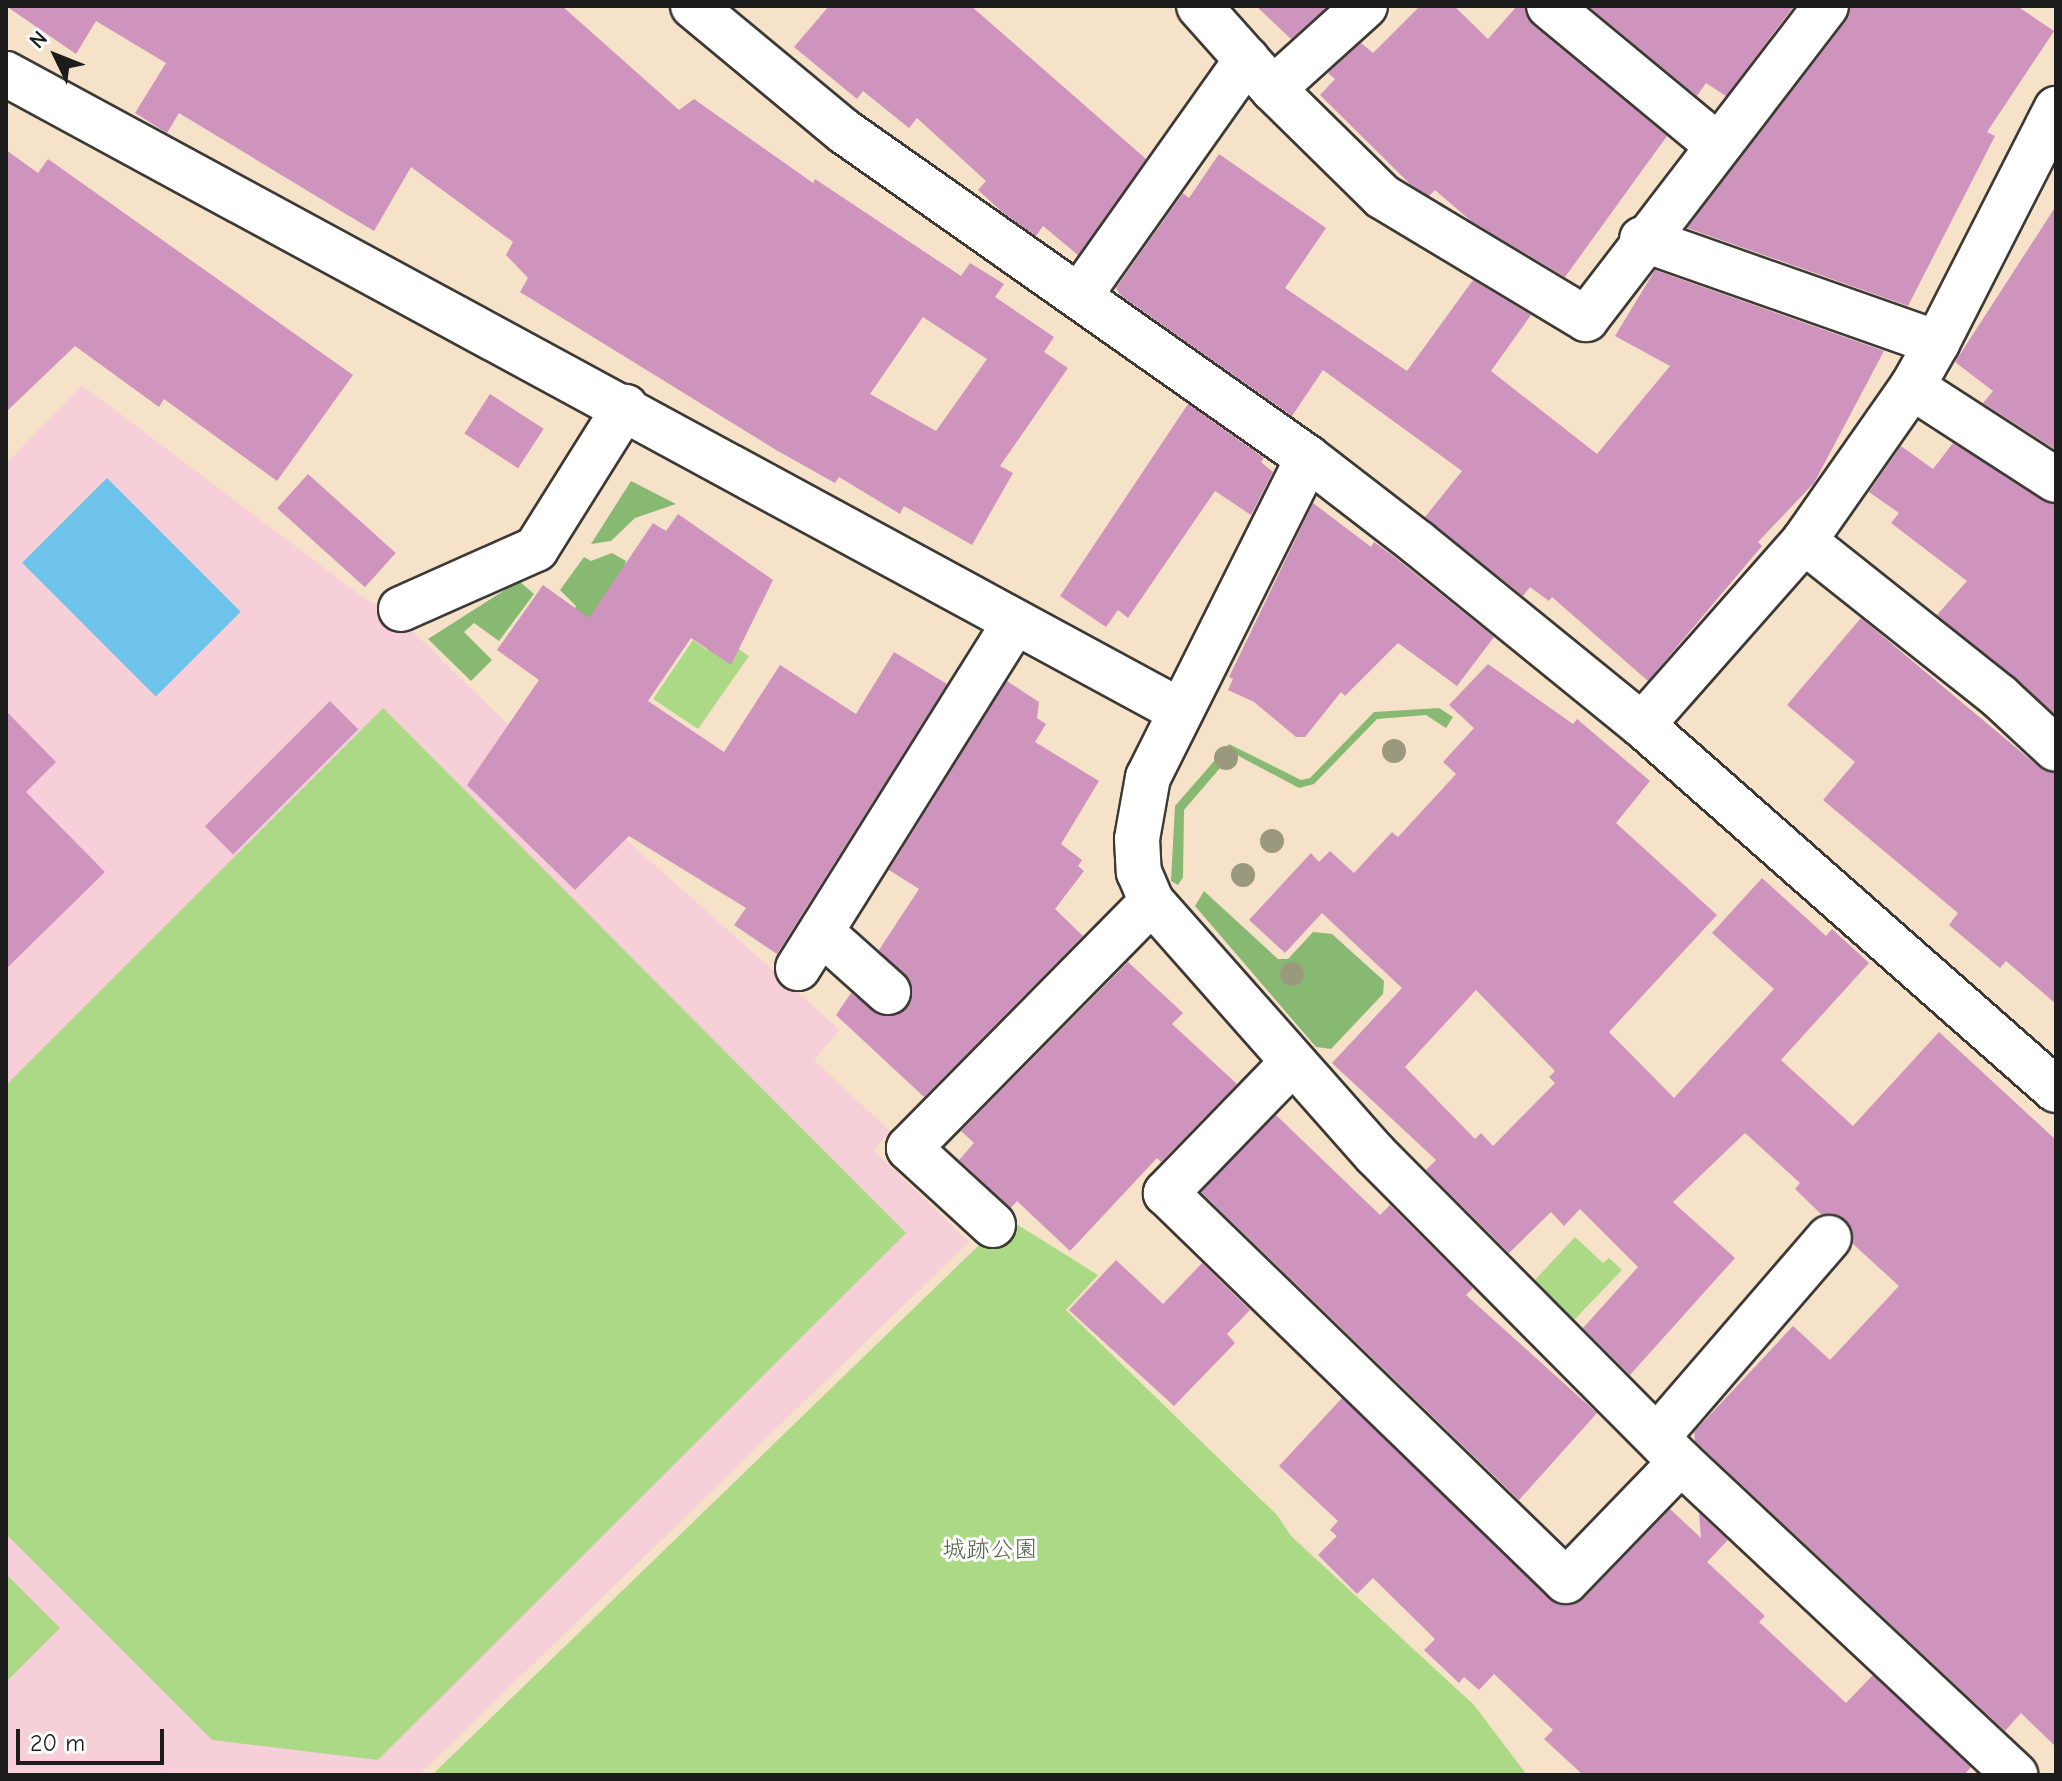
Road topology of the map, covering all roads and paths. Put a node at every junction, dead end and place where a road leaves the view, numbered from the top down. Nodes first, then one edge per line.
1 (693, 6) edge
2 (1199, 6) edge
3 (1365, 6) edge
4 (1549, 6) edge
5 (1826, 6) edge
6 (6, 74) edge
7 (1260, 74) junction
8 (2056, 109) edge
9 (1717, 145) junction
10 (1642, 239) junction
11 (1080, 295) junction
12 (1937, 343) junction
13 (1912, 387) junction
14 (625, 407) junction
15 (1308, 458) junction
16 (2056, 480) edge
17 (1804, 541) junction
18 (401, 609) dead end
19 (1015, 622) junction
20 (1180, 711) junction
21 (1642, 725) junction
22 (2056, 749) edge
23 (1152, 902) junction
24 (888, 992) dead end
25 (1291, 1064) junction
26 (2056, 1090) edge
27 (993, 1225) dead end
28 (1829, 1238) dead end
29 (1669, 1450) junction
30 (2016, 1775) edge

1 - 11 street
2 - 7 street
3 - 7 street
4 - 9 street
5 - 9 street
6 - 14 street
7 - 10 street
7 - 11 street
8 - 12 street
9 - 10 street
10 - 12 street
11 - 15 street
12 - 13 street
13 - 16 street
13 - 17 street
14 - 18 street
14 - 19 street
15 - 20 street
15 - 21 street
17 - 21 street
17 - 22 street
19 - 20 street
19 - 24 street
20 - 23 street
21 - 26 street
23 - 25 street
23 - 27 street
25 - 29 street
25 - 29 street
28 - 29 street
29 - 30 street

